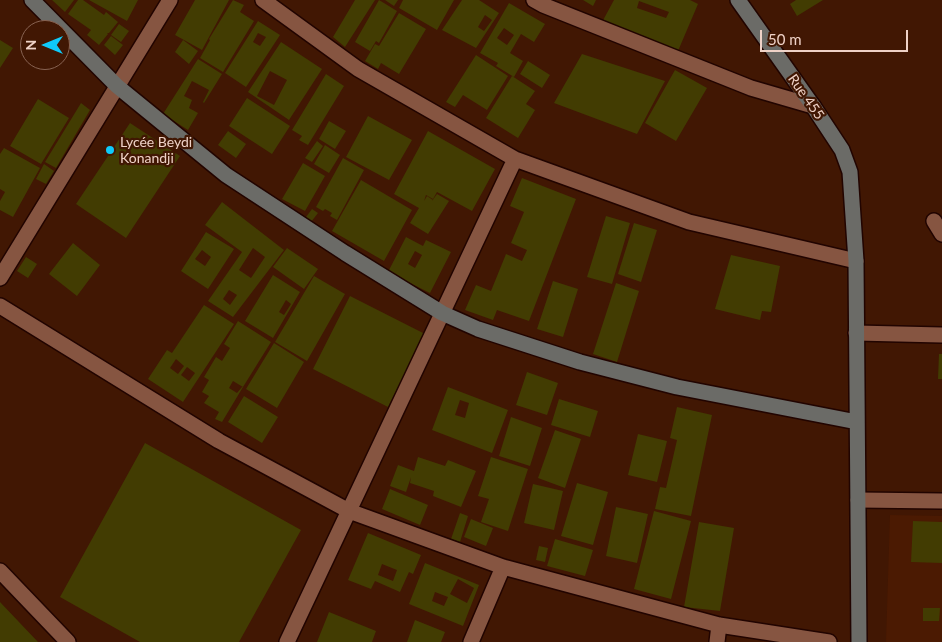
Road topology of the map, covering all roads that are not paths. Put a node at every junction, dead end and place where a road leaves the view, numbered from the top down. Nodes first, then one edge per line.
1 (32, 0) edge
2 (170, 0) edge
3 (263, 0) edge
4 (738, 0) edge
5 (541, 2) edge
6 (117, 86) junction
7 (813, 106) junction
8 (515, 159) junction
9 (856, 261) junction
10 (0, 278) edge
11 (0, 306) edge
12 (442, 313) junction
13 (856, 333) junction
14 (942, 335) edge
15 (857, 422) junction
16 (858, 500) junction
17 (942, 501) edge
18 (349, 511) junction
19 (503, 568) junction
20 (0, 571) edge
21 (719, 625) junction
22 (68, 642) edge
23 (286, 642) edge
24 (471, 642) edge
25 (717, 642) edge
26 (829, 642) edge
27 (859, 642) edge

1 - 6 street
2 - 6 street
3 - 8 street
4 - 7 street, Rue 455
5 - 7 street
6 - 10 street
6 - 12 street
7 - 9 street, Rue 455
8 - 9 street
8 - 12 street
9 - 13 street, Rue 455
11 - 18 street
12 - 15 street
12 - 18 street
13 - 14 street
13 - 15 street, Rue 455
15 - 16 street, Rue 455
16 - 17 street
16 - 27 street, Rue 455
18 - 19 street
18 - 23 street
19 - 21 street
19 - 24 street
20 - 22 street
21 - 25 street
21 - 26 street

